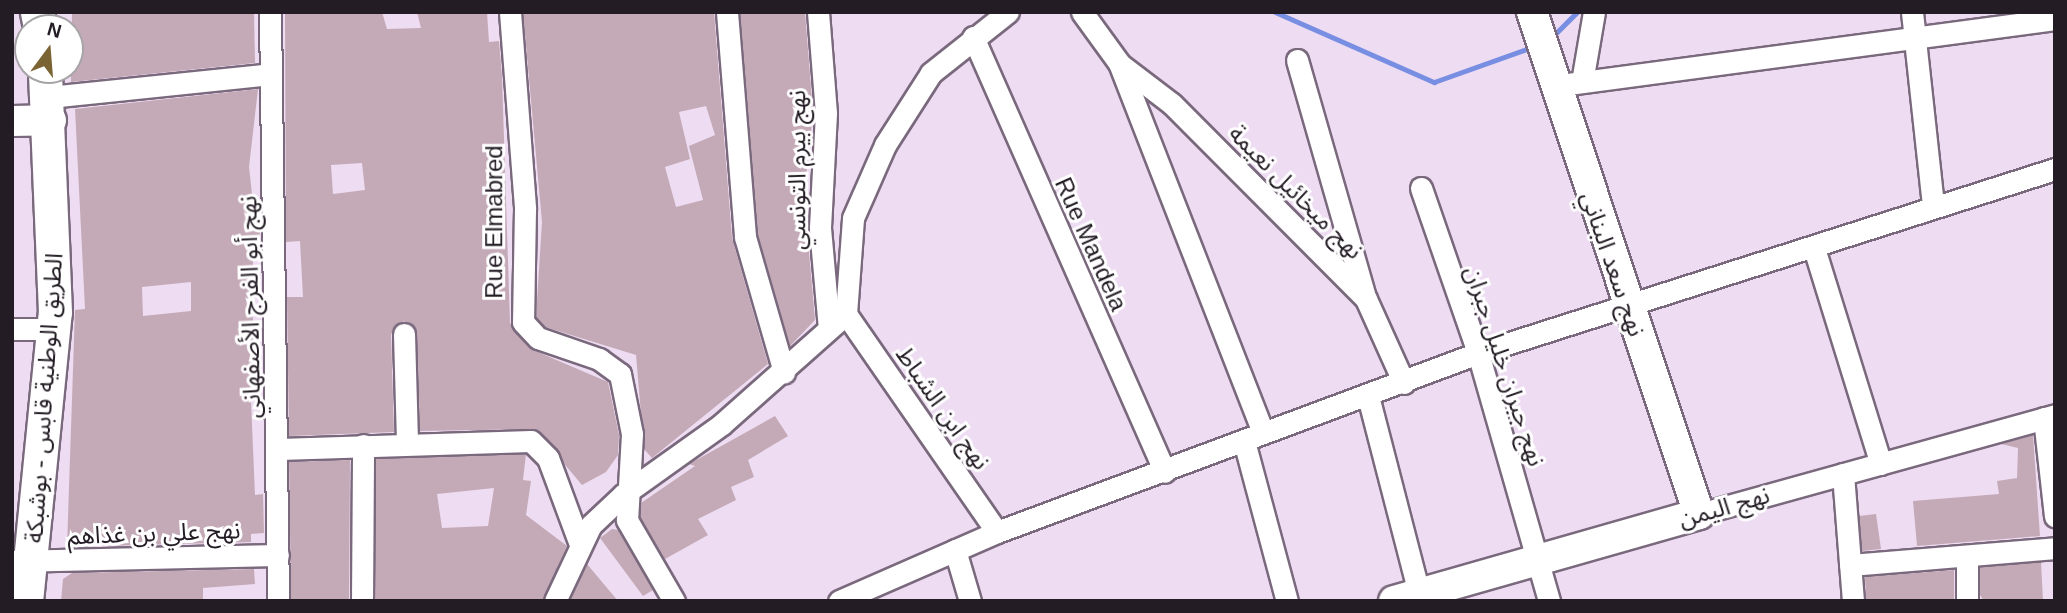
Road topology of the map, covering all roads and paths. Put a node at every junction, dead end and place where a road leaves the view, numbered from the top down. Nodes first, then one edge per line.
1 (270, 12) edge
2 (510, 12) edge
3 (727, 12) edge
4 (818, 12) edge
5 (1008, 12) edge
6 (1082, 12) edge
7 (1594, 12) edge
8 (1912, 12) edge
9 (2055, 19) edge
10 (1533, 21) edge
11 (1915, 34) junction
12 (973, 37) junction
13 (1297, 60) dead end
14 (1119, 63) junction
15 (271, 74) junction
16 (1560, 78) junction
17 (48, 96) edge
18 (12, 121) edge
19 (2055, 169) edge
20 (1421, 188) dead end
21 (1933, 206) junction
22 (1814, 248) junction
23 (1366, 299) junction
24 (1629, 309) junction
25 (846, 314) junction
26 (54, 328) junction
27 (12, 329) edge
28 (829, 329) junction
29 (404, 334) dead end
30 (1478, 353) junction
31 (784, 372) junction
32 (1404, 383) junction
33 (1368, 396) junction
34 (2049, 416) edge
35 (1253, 437) junction
36 (407, 443) junction
37 (363, 445) junction
38 (279, 449) junction
39 (1881, 464) junction
40 (1165, 472) junction
41 (1843, 474) junction
42 (624, 494) junction
43 (1699, 514) junction
44 (2055, 516) edge
45 (997, 532) junction
46 (579, 542) junction
47 (2055, 548) edge
48 (954, 550) junction
49 (278, 555) junction
50 (1967, 556) junction
51 (1538, 561) junction
52 (22, 562) edge
53 (1850, 565) junction
54 (1412, 598) edge
55 (26, 601) edge
56 (278, 601) edge
57 (362, 601) edge
58 (555, 601) edge
59 (674, 601) edge
60 (839, 601) edge
61 (970, 601) edge
62 (1287, 601) edge
63 (1549, 601) edge
64 (1853, 601) edge
65 (1967, 601) edge

1 - 15 street, نهج أبو الفرج الأصفهاني
2 - 42 street, Rue Elmabred
3 - 31 street
4 - 28 street, نهج بيرم التونسي
5 - 12 street
6 - 14 street
7 - 16 street
8 - 11 street
9 - 11 street
10 - 16 street, نهج سعد البناني
11 - 16 street
11 - 21 street
12 - 25 street
12 - 40 street, Rue Mandela
13 - 23 street
14 - 23 street, نهج ميخائيل نعيمة
14 - 35 street
15 - 17 street
15 - 38 street, نهج أبو الفرج الأصفهاني
16 - 24 street, نهج سعد البناني
17 - 18 street
17 - 26 main road, الطريق الوطنية قابس - بوشبكة
19 - 21 street
20 - 30 street, نهج جبران خليل جبران
21 - 22 street
22 - 24 street
22 - 39 street
23 - 32 street, نهج ميخائيل نعيمة
24 - 30 street
24 - 43 street, نهج سعد البناني
25 - 28 street
25 - 45 street, نهج ابن الشباط
26 - 27 street
26 - 52 main road, الطريق الوطنية قابس - بوشبكة
28 - 31 street
29 - 36 street
30 - 32 street
30 - 51 street, نهج جبران خليل جبران
31 - 42 street
32 - 33 street
33 - 35 street
33 - 54 street
34 - 39 street, نهج اليمن
34 - 44 street
35 - 40 street
35 - 62 street
36 - 37 street
36 - 46 street
37 - 38 street
37 - 57 street
38 - 49 street, نهج أبو الفرج الأصفهاني
39 - 41 street, نهج اليمن
40 - 45 street
41 - 43 street, نهج اليمن
41 - 53 street
42 - 46 street
42 - 59 street, Rue Elmabred
43 - 51 street, نهج اليمن
45 - 48 street
46 - 58 street
47 - 50 street
48 - 60 street
48 - 61 street
49 - 52 street, نهج علي بن غذاهم
49 - 56 street, نهج أبو الفرج الأصفهاني
50 - 53 street
50 - 65 street
51 - 54 street, نهج اليمن
51 - 63 street, نهج جبران خليل جبران
52 - 55 main road, الطريق الوطنية قابس - بوشبكة
53 - 64 street

